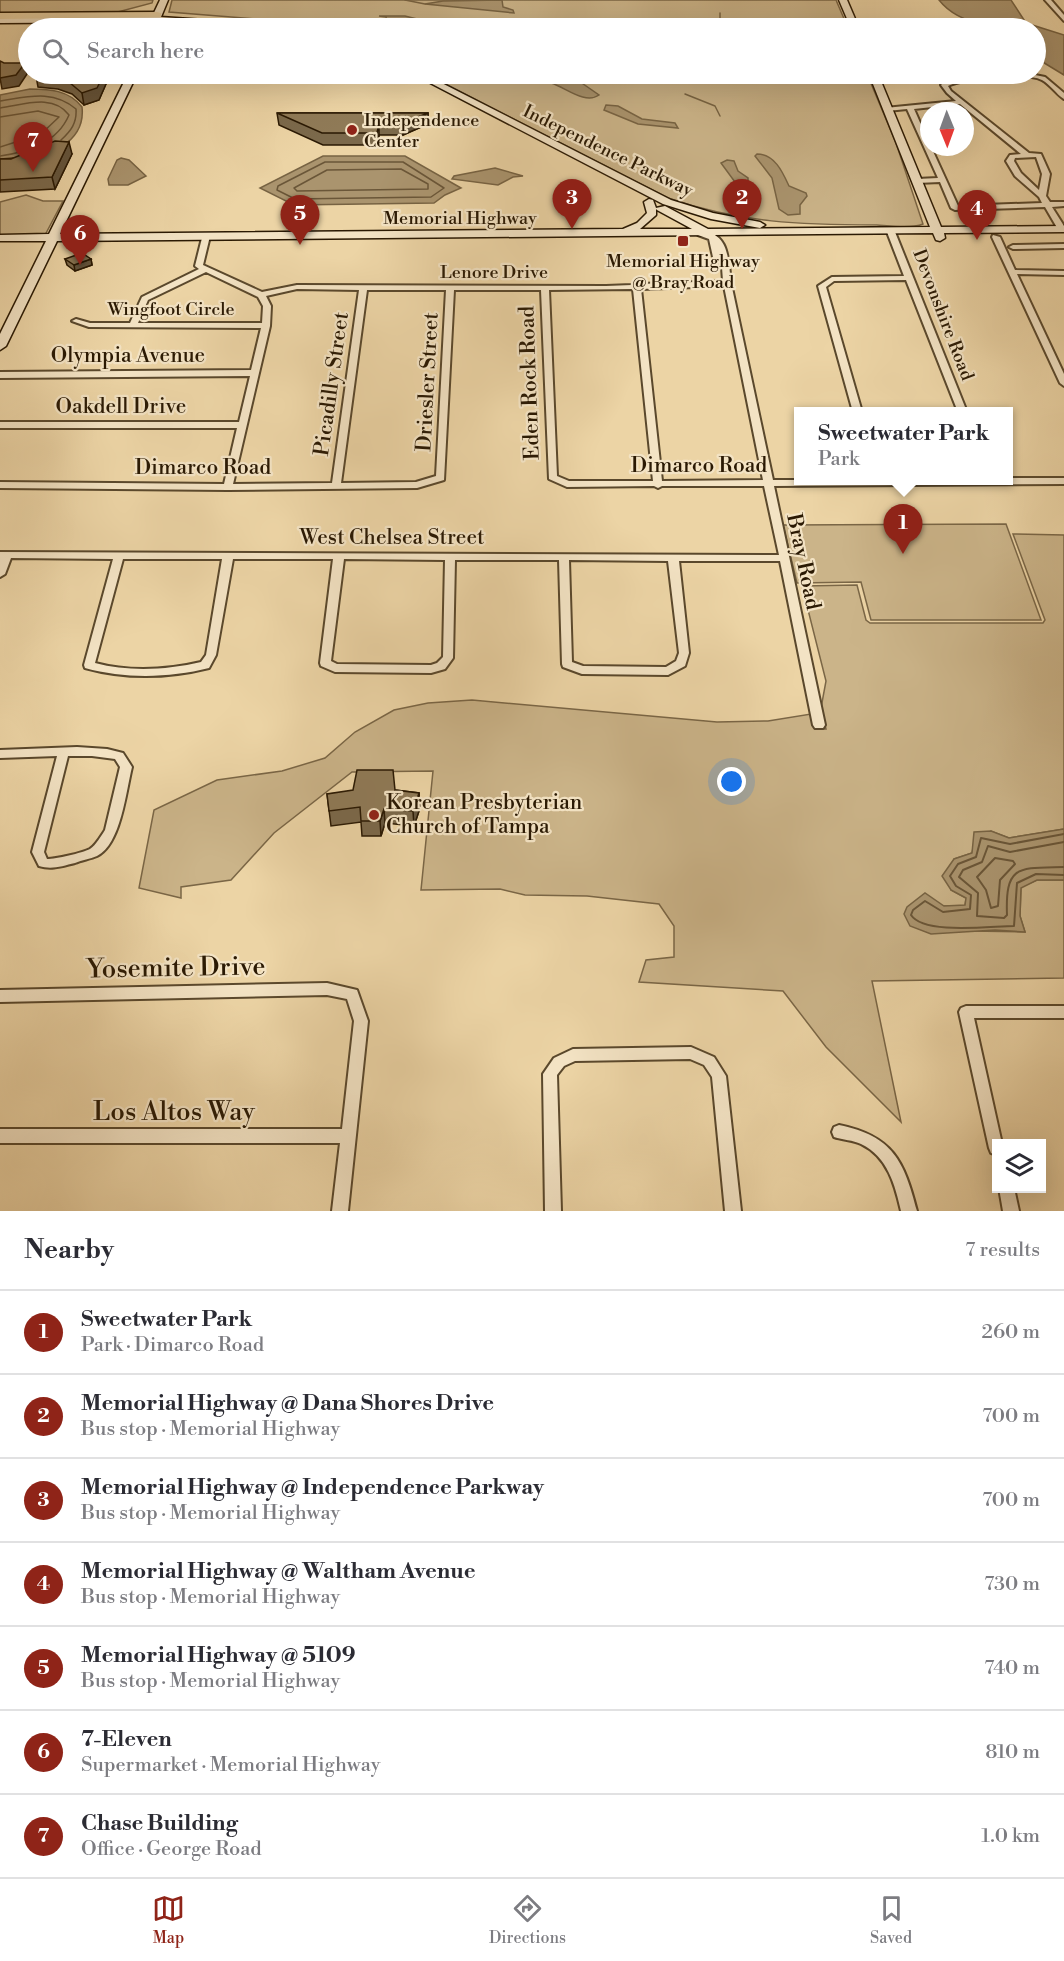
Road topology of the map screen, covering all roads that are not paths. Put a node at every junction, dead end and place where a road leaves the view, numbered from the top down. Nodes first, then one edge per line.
1 (164, 0) edge
2 (843, 0) edge
3 (1048, 0) edge
4 (156, 17) junction
5 (0, 18) edge
6 (171, 18) edge
7 (197, 18) edge
8 (851, 18) edge
9 (1064, 19) edge
10 (1046, 80) edge
11 (127, 84) edge
12 (423, 84) edge
13 (438, 84) edge
14 (877, 84) edge
15 (946, 84) edge
16 (1064, 97) edge
17 (963, 102) edge
18 (920, 107) edge
19 (910, 108) junction
20 (887, 109) junction
21 (974, 111) edge
22 (1026, 154) junction
23 (942, 180) junction
24 (917, 181) junction
25 (1042, 196) junction
26 (649, 202) junction
27 (1064, 204) edge
28 (1046, 205) junction
29 (1063, 231) edge
30 (829, 232) junction
31 (618, 234) junction
32 (994, 234) junction
33 (893, 235) junction
34 (939, 235) junction
35 (579, 237) junction
36 (717, 237) junction
37 (0, 238) edge
38 (206, 240) junction
39 (52, 241) junction
40 (1035, 241) junction
41 (0, 244) edge
42 (1064, 246) edge
43 (1013, 247) dead end
44 (204, 270) junction
45 (1012, 272) junction
46 (1064, 273) edge
47 (908, 278) junction
48 (727, 283) junction
49 (636, 285) junction
50 (363, 287) junction
51 (450, 287) junction
52 (544, 288) junction
53 (261, 295) junction
54 (76, 321) dead end
55 (133, 325) junction
56 (266, 326) junction
57 (0, 346) edge
58 (255, 373) junction
59 (0, 375) edge
60 (1064, 383) edge
61 (857, 407) edge
62 (961, 407) edge
63 (0, 425) edge
64 (242, 425) junction
65 (552, 477) joint
66 (441, 478) joint
67 (1013, 481) edge
68 (1064, 481) edge
69 (769, 484) junction
70 (794, 484) edge
71 (0, 485) edge
72 (658, 485) junction
73 (336, 486) junction
74 (228, 487) junction
75 (4, 555) edge
76 (119, 556) junction
77 (228, 556) junction
78 (339, 556) junction
79 (450, 556) junction
80 (564, 557) junction
81 (673, 557) junction
82 (783, 558) junction
83 (0, 574) edge
84 (819, 725) dead end
85 (0, 754) edge
86 (63, 754) junction
87 (0, 996) edge
88 (1064, 1012) edge
89 (839, 1132) dead end
90 (0, 1136) edge
91 (348, 1136) junction
92 (994, 1139) edge
93 (1007, 1193) edge
94 (340, 1211) edge
95 (553, 1211) edge
96 (733, 1211) edge
97 (909, 1211) edge
98 (1011, 1211) edge

1 - 4 main road
2 - 8 main road
3 - 9 street
4 - 5 highway
4 - 6 main road
4 - 7 main road
10 - 16 street
11 - 39 main road
12 - 26 main road, Independence Parkway
13 - 30 main road, Independence Parkway
14 - 20 main road
15 - 17 street
18 - 19 street
19 - 20 street
19 - 23 street
20 - 24 main road
21 - 22 street
22 - 25 street
22 - 25 street
23 - 24 street
23 - 28 street
24 - 34 main road
25 - 28 street
26 - 31 main road
26 - 36 main road, Independence Parkway
27 - 28 street
28 - 29 street
29 - 32 main road, Memorial Highway
29 - 40 main road, Memorial Highway
30 - 33 main road, Memorial Highway
30 - 36 main road, Memorial Highway
31 - 35 main road, Memorial Highway
31 - 36 main road, Memorial Highway
32 - 34 main road, Memorial Highway
32 - 40 main road, Memorial Highway
32 - 45 street
33 - 34 main road, Memorial Highway
33 - 36 main road, Memorial Highway
33 - 47 street, Devonshire Road
35 - 36 main road, Memorial Highway
35 - 38 main road, Memorial Highway
36 - 48 street, Bray Road
37 - 39 main road, Memorial Highway
38 - 39 main road, Memorial Highway
38 - 44 street
39 - 41 main road, Memorial Highway
39 - 57 main road
40 - 42 street
40 - 43 street
44 - 53 street
44 - 55 street
45 - 46 street
45 - 60 street
47 - 61 street
47 - 62 street, Devonshire Road
48 - 49 street, Lenore Drive
48 - 69 street, Bray Road
49 - 52 street, Lenore Drive
49 - 72 street
50 - 51 street, Lenore Drive
50 - 53 street, Lenore Drive
50 - 73 street, Picadilly Street
51 - 52 street, Lenore Drive
51 - 66 street, Driesler Street
52 - 65 street, Eden Rock Road
53 - 56 street
54 - 55 street, Wingfoot Circle
55 - 56 street, Wingfoot Circle
56 - 58 street
58 - 59 street, Olympia Avenue
58 - 64 street
63 - 64 street, Oakdell Drive
64 - 74 street
65 - 72 street, Dimarco Road
66 - 73 street, Dimarco Road
67 - 68 street, Dimarco Road
69 - 70 street, Dimarco Road
69 - 72 street, Dimarco Road
69 - 82 street, Bray Road
71 - 74 street, Dimarco Road
73 - 74 street, Dimarco Road
75 - 76 street, West Chelsea Street
75 - 83 street
76 - 77 street, West Chelsea Street
76 - 77 street
77 - 78 street, West Chelsea Street
78 - 79 street, West Chelsea Street
78 - 79 street
79 - 80 street, West Chelsea Street
80 - 81 street, West Chelsea Street
80 - 81 street
81 - 82 street, West Chelsea Street
82 - 84 street, Bray Road
85 - 86 street
86 - 86 street
87 - 91 street, Yosemite Drive
88 - 92 street
89 - 97 street
90 - 91 street, Los Altos Way
91 - 94 street
93 - 98 street
95 - 96 street

